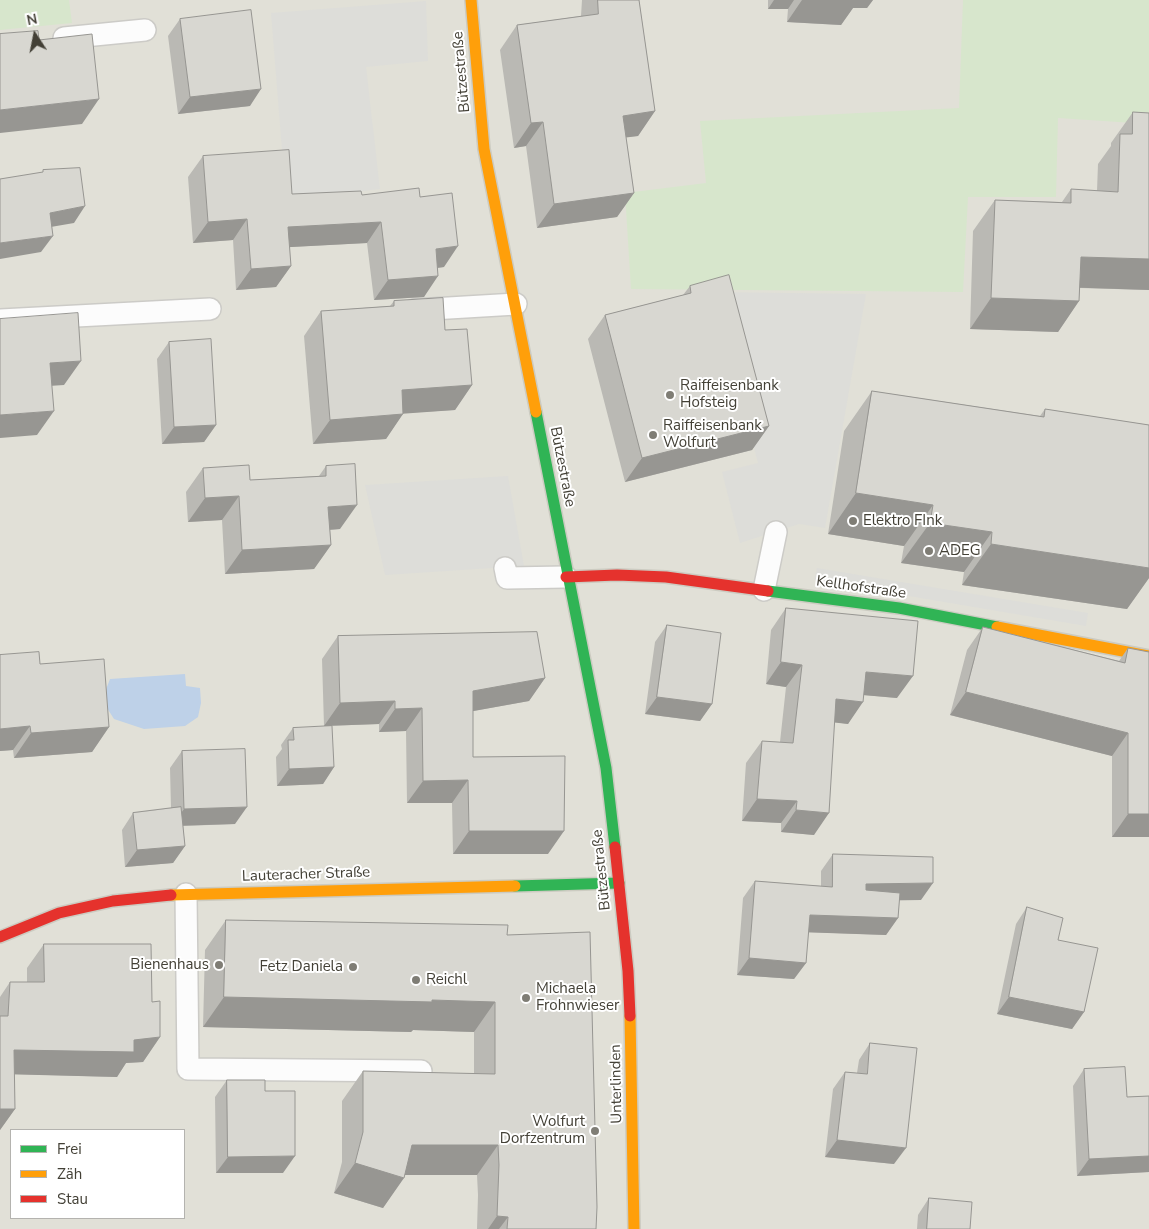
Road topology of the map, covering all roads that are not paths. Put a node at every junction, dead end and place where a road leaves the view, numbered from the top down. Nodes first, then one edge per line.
1 (471, 0) edge
2 (145, 30) dead end
3 (48, 40) edge
4 (516, 304) junction
5 (210, 309) dead end
6 (400, 311) edge
7 (0, 320) edge
8 (776, 532) dead end
9 (505, 568) dead end
10 (566, 577) junction
11 (764, 590) junction
12 (1149, 656) edge
13 (619, 883) junction
14 (186, 894) junction
15 (0, 937) edge
16 (625, 939) joint
17 (421, 1071) edge
18 (634, 1229) edge

1 - 4 main road, Bützestraße
2 - 3 lane
4 - 6 lane
4 - 10 main road, Bützestraße
5 - 7 lane
8 - 11 lane
9 - 10 lane
10 - 11 main road, Kellhofstraße
10 - 13 main road, Bützestraße
11 - 12 main road, Kellhofstraße
13 - 14 main road, Lauteracher Straße
13 - 16 main road, Bützestraße
14 - 15 main road, Lauteracher Straße
14 - 17 lane
16 - 18 main road, Unterlinden

